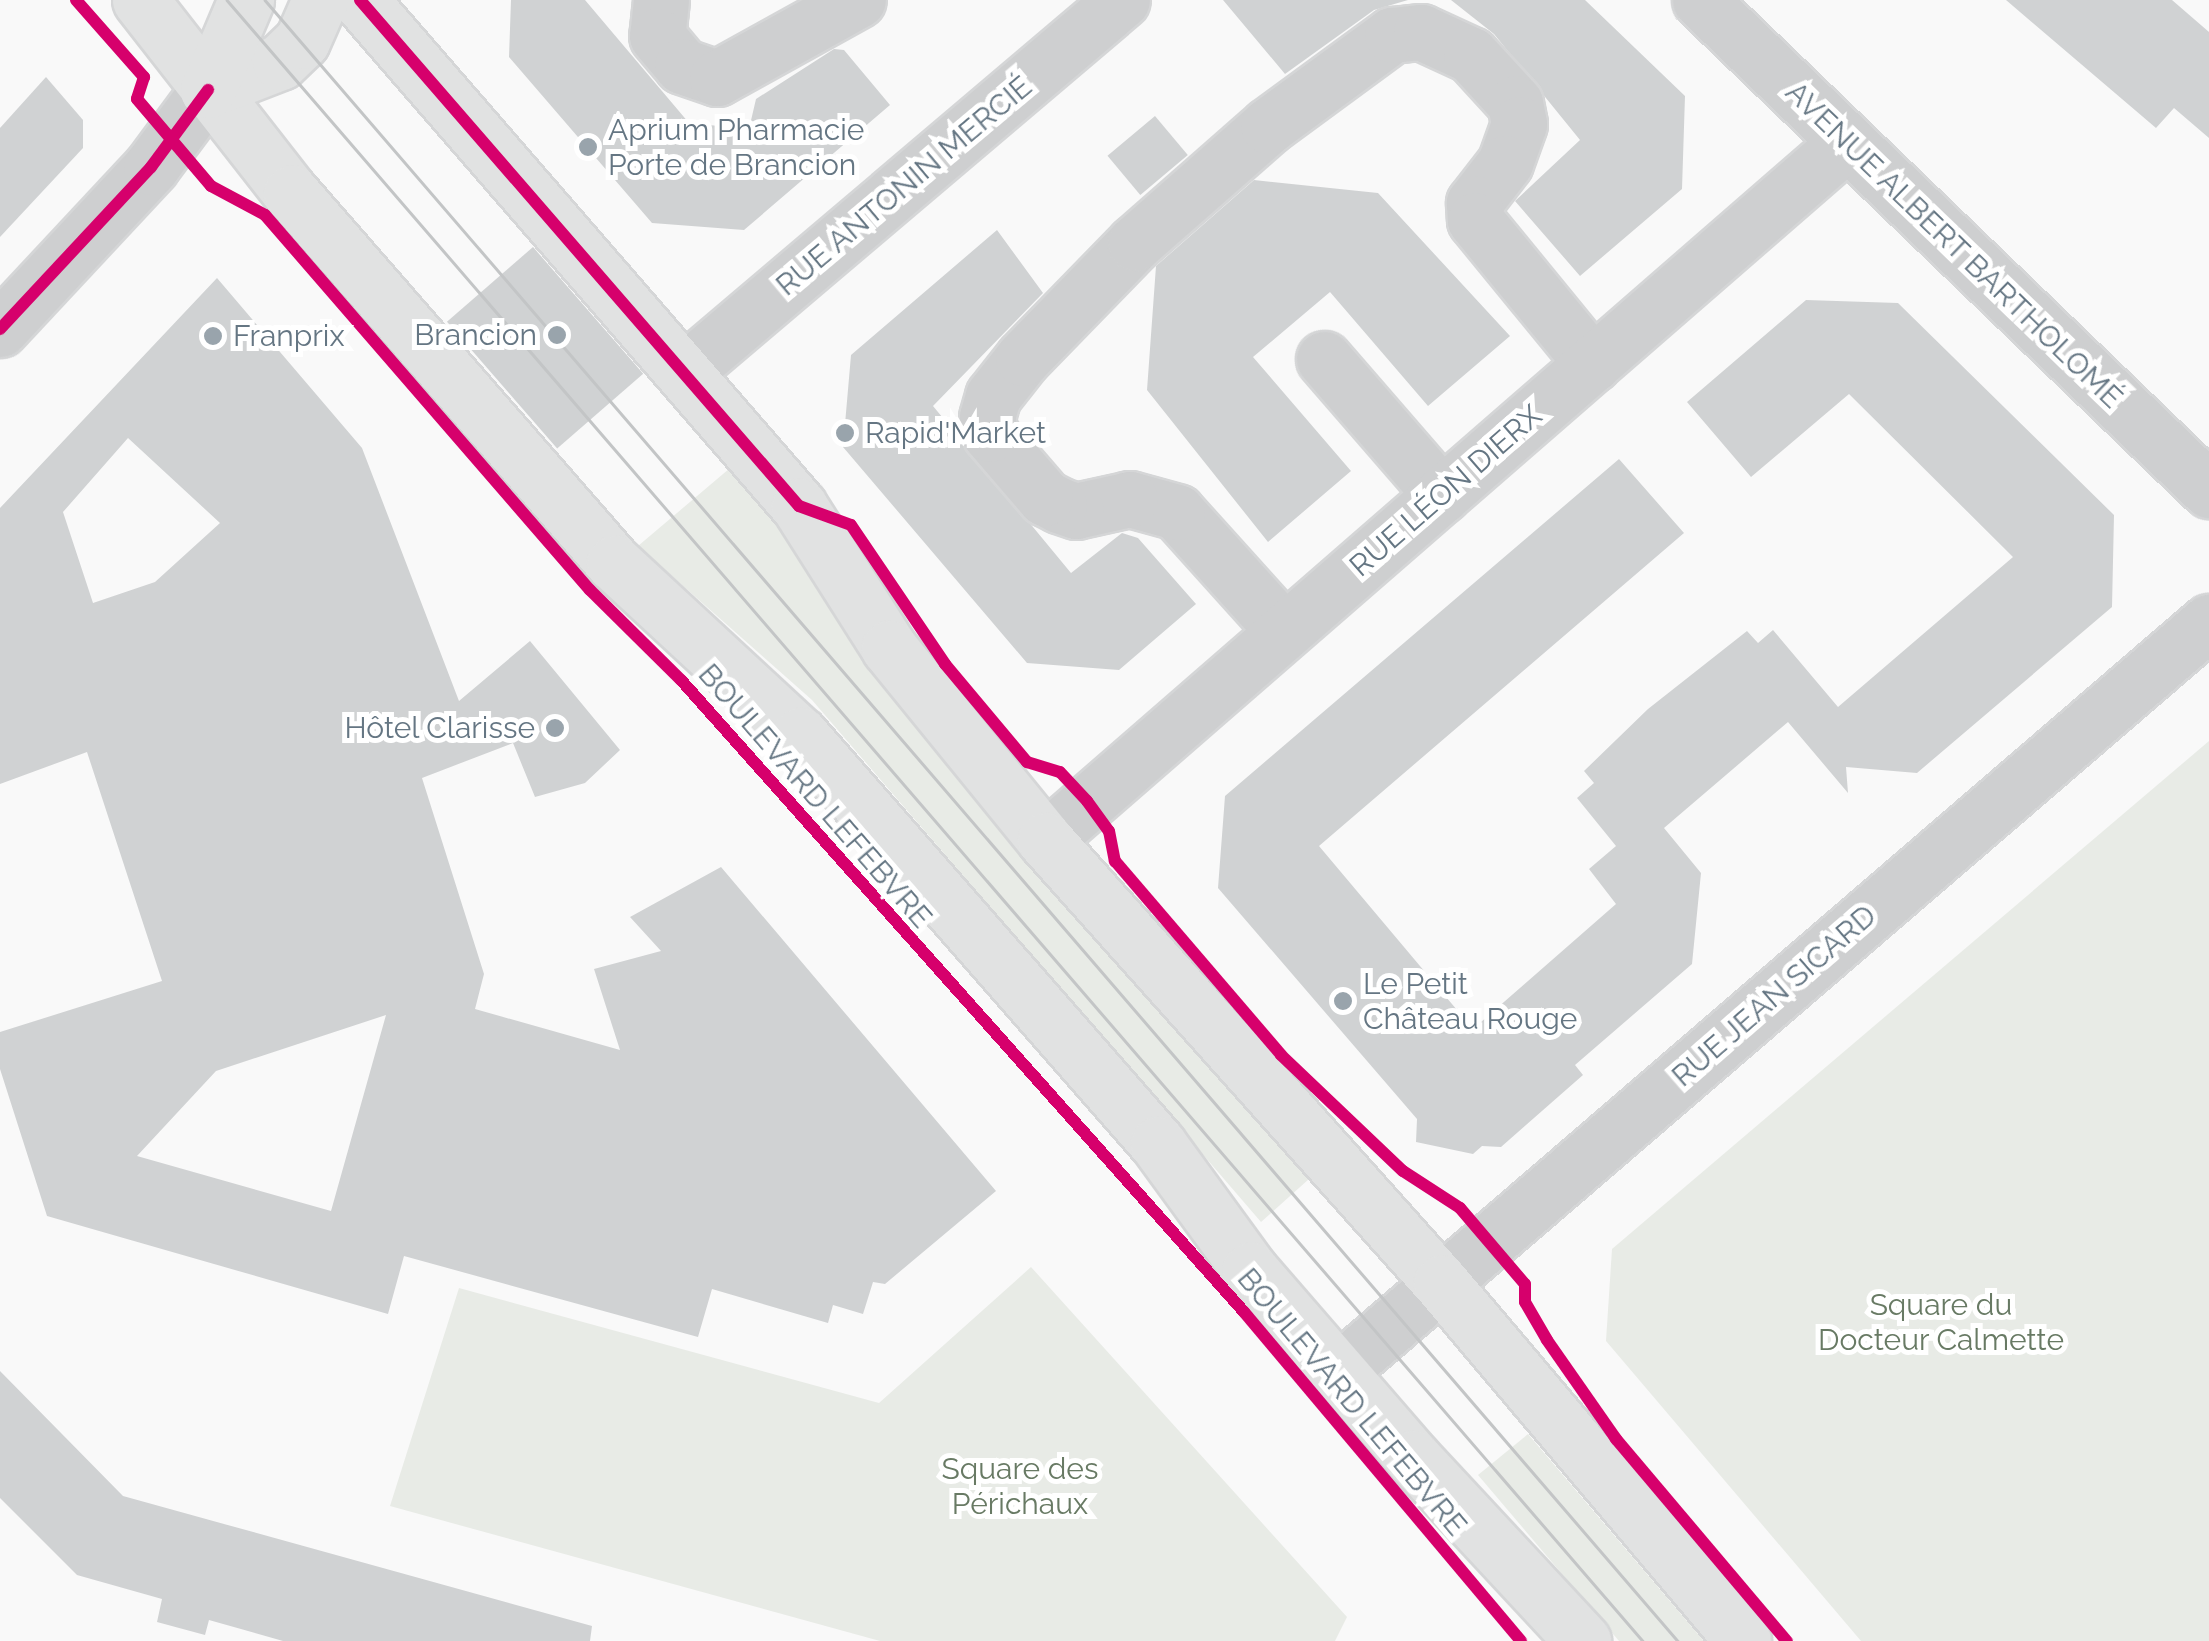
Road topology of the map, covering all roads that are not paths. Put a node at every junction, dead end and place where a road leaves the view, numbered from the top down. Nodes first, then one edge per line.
1 (140, 0) edge
2 (246, 0) edge
3 (320, 0) edge
4 (360, 0) edge
5 (662, 0) edge
6 (858, 0) edge
7 (1122, 0) edge
8 (1700, 0) edge
9 (208, 90) junction
10 (1847, 142) junction
11 (0, 328) edge
12 (1324, 358) dead end
13 (1593, 364) junction
14 (686, 371) junction
15 (2209, 490) edge
16 (1442, 494) junction
17 (2209, 622) edge
18 (1284, 631) junction
19 (1045, 840) junction
20 (1441, 1282) junction
21 (1339, 1371) junction
22 (1583, 1641) edge
23 (1743, 1641) edge

1 - 9 main road, BOULEVARD LEFEBVRE
2 - 9 main road
3 - 9 main road
4 - 14 main road
5 - 6 street
7 - 14 street, RUE ANTONIN MERCIÉ
8 - 10 street, AVENUE ALBERT BARTHOLOMÉ
9 - 11 street
9 - 21 main road, BOULEVARD LEFEBVRE
10 - 13 street, RUE LÉON DIERX
10 - 15 street, AVENUE ALBERT BARTHOLOMÉ
12 - 16 street
13 - 16 street, RUE LÉON DIERX
13 - 18 street
14 - 19 main road
16 - 18 street, RUE LÉON DIERX
17 - 20 street, RUE JEAN SICARD
18 - 19 street, RUE LÉON DIERX
19 - 20 main road
20 - 21 street, RUE JEAN SICARD
20 - 23 main road
21 - 22 main road, BOULEVARD LEFEBVRE

